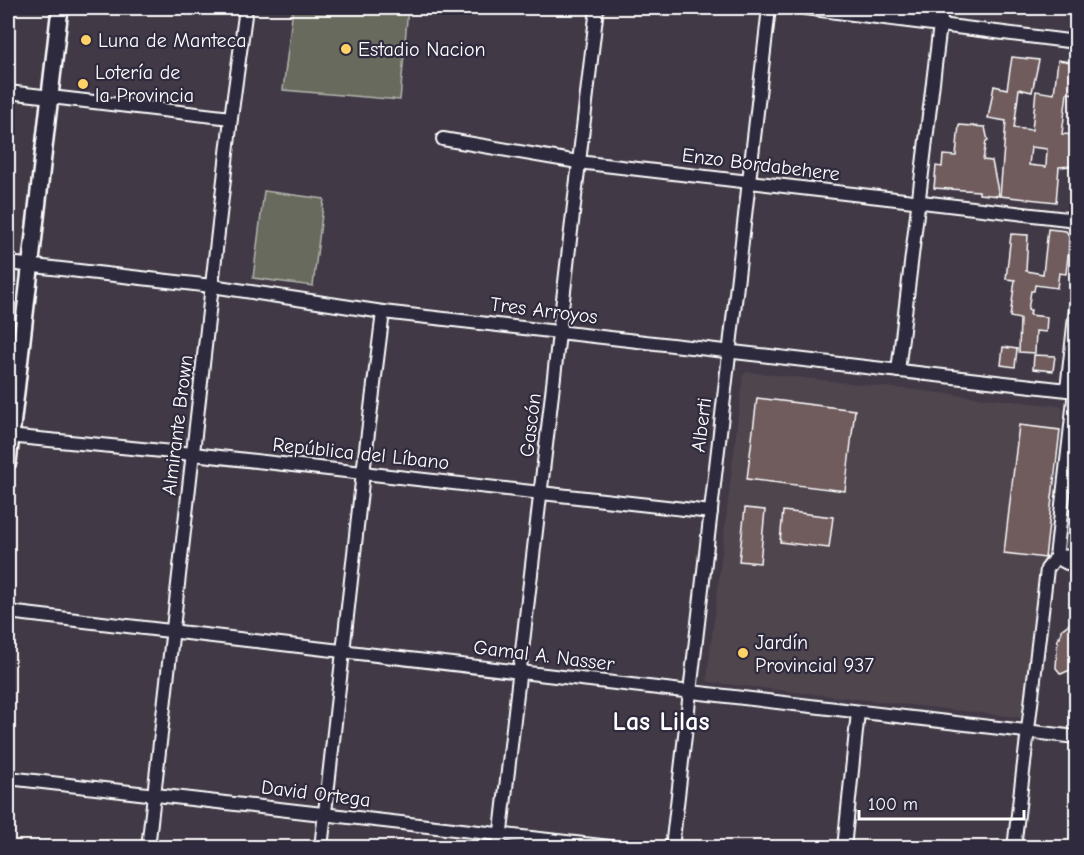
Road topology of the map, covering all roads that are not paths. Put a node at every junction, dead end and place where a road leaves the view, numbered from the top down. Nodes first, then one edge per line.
1 (60, 8) edge
2 (246, 8) edge
3 (597, 8) edge
4 (769, 8) edge
5 (805, 8) edge
6 (942, 8) edge
7 (939, 26) junction
8 (1077, 42) edge
9 (8, 92) edge
10 (50, 97) junction
11 (231, 118) junction
12 (443, 139) dead end
13 (578, 162) junction
14 (749, 182) junction
15 (917, 202) junction
16 (1077, 220) edge
17 (8, 263) edge
18 (30, 266) junction
19 (212, 286) junction
20 (1077, 307) edge
21 (383, 312) junction
22 (560, 332) junction
23 (729, 351) junction
24 (898, 371) junction
25 (1073, 391) edge
26 (9, 437) edge
27 (193, 454) junction
28 (8, 462) edge
29 (363, 473) junction
30 (541, 493) junction
31 (711, 512) junction
32 (1077, 556) edge
33 (1056, 557) junction
34 (1077, 565) edge
35 (8, 612) edge
36 (172, 631) junction
37 (343, 651) junction
38 (520, 672) junction
39 (690, 692) junction
40 (858, 712) junction
41 (1027, 732) junction
42 (1077, 737) edge
43 (8, 778) edge
44 (154, 795) junction
45 (324, 814) junction
46 (501, 834) junction
47 (148, 848) edge
48 (321, 848) edge
49 (499, 848) edge
50 (620, 848) edge
51 (672, 848) edge
52 (844, 848) edge
53 (1014, 848) edge

1 - 10 main road
2 - 11 street, Almirante Brown
3 - 13 street, Gascón
4 - 14 street, Alberti
5 - 7 street
6 - 7 street
7 - 8 street
7 - 15 street
9 - 10 street
10 - 11 street
10 - 18 main road
11 - 19 street, Almirante Brown
12 - 13 street, Enzo Bordabehere
13 - 14 street, Enzo Bordabehere
13 - 22 street, Gascón
14 - 15 street, Enzo Bordabehere
14 - 23 street, Alberti
15 - 16 street, Enzo Bordabehere
15 - 24 street
17 - 18 street, Tres Arroyos
18 - 19 street, Tres Arroyos
18 - 26 main road
19 - 21 street, Tres Arroyos
19 - 27 street, Almirante Brown
20 - 25 street
21 - 22 street, Tres Arroyos
21 - 29 street
22 - 23 street, Tres Arroyos
22 - 30 street, Gascón
23 - 24 street, Tres Arroyos
23 - 31 street, Alberti
24 - 25 street, Tres Arroyos
25 - 33 street
26 - 27 street, República del Líbano
26 - 28 main road
27 - 29 street, República del Líbano
27 - 36 street, Almirante Brown
29 - 30 street, República del Líbano
29 - 37 street
30 - 31 street, República del Líbano
30 - 38 street, Gascón
31 - 39 street, Alberti
32 - 33 street
33 - 34 street
33 - 41 street
35 - 36 street, Gamal A. Nasser
36 - 37 street, Gamal A. Nasser
36 - 44 street, Almirante Brown
37 - 38 street, Gamal A. Nasser
37 - 45 street
38 - 39 street, Gamal A. Nasser
38 - 46 street, Gascón
39 - 40 street, Gamal A. Nasser
39 - 51 street, Alberti
40 - 41 street, Gamal A. Nasser
40 - 52 street
41 - 42 street, Gamal A. Nasser
41 - 53 street
43 - 44 street, David Ortega
44 - 45 street, David Ortega
44 - 47 street, Almirante Brown
45 - 46 street, David Ortega
45 - 48 street
46 - 49 street, Gascón
46 - 50 street, David Ortega

